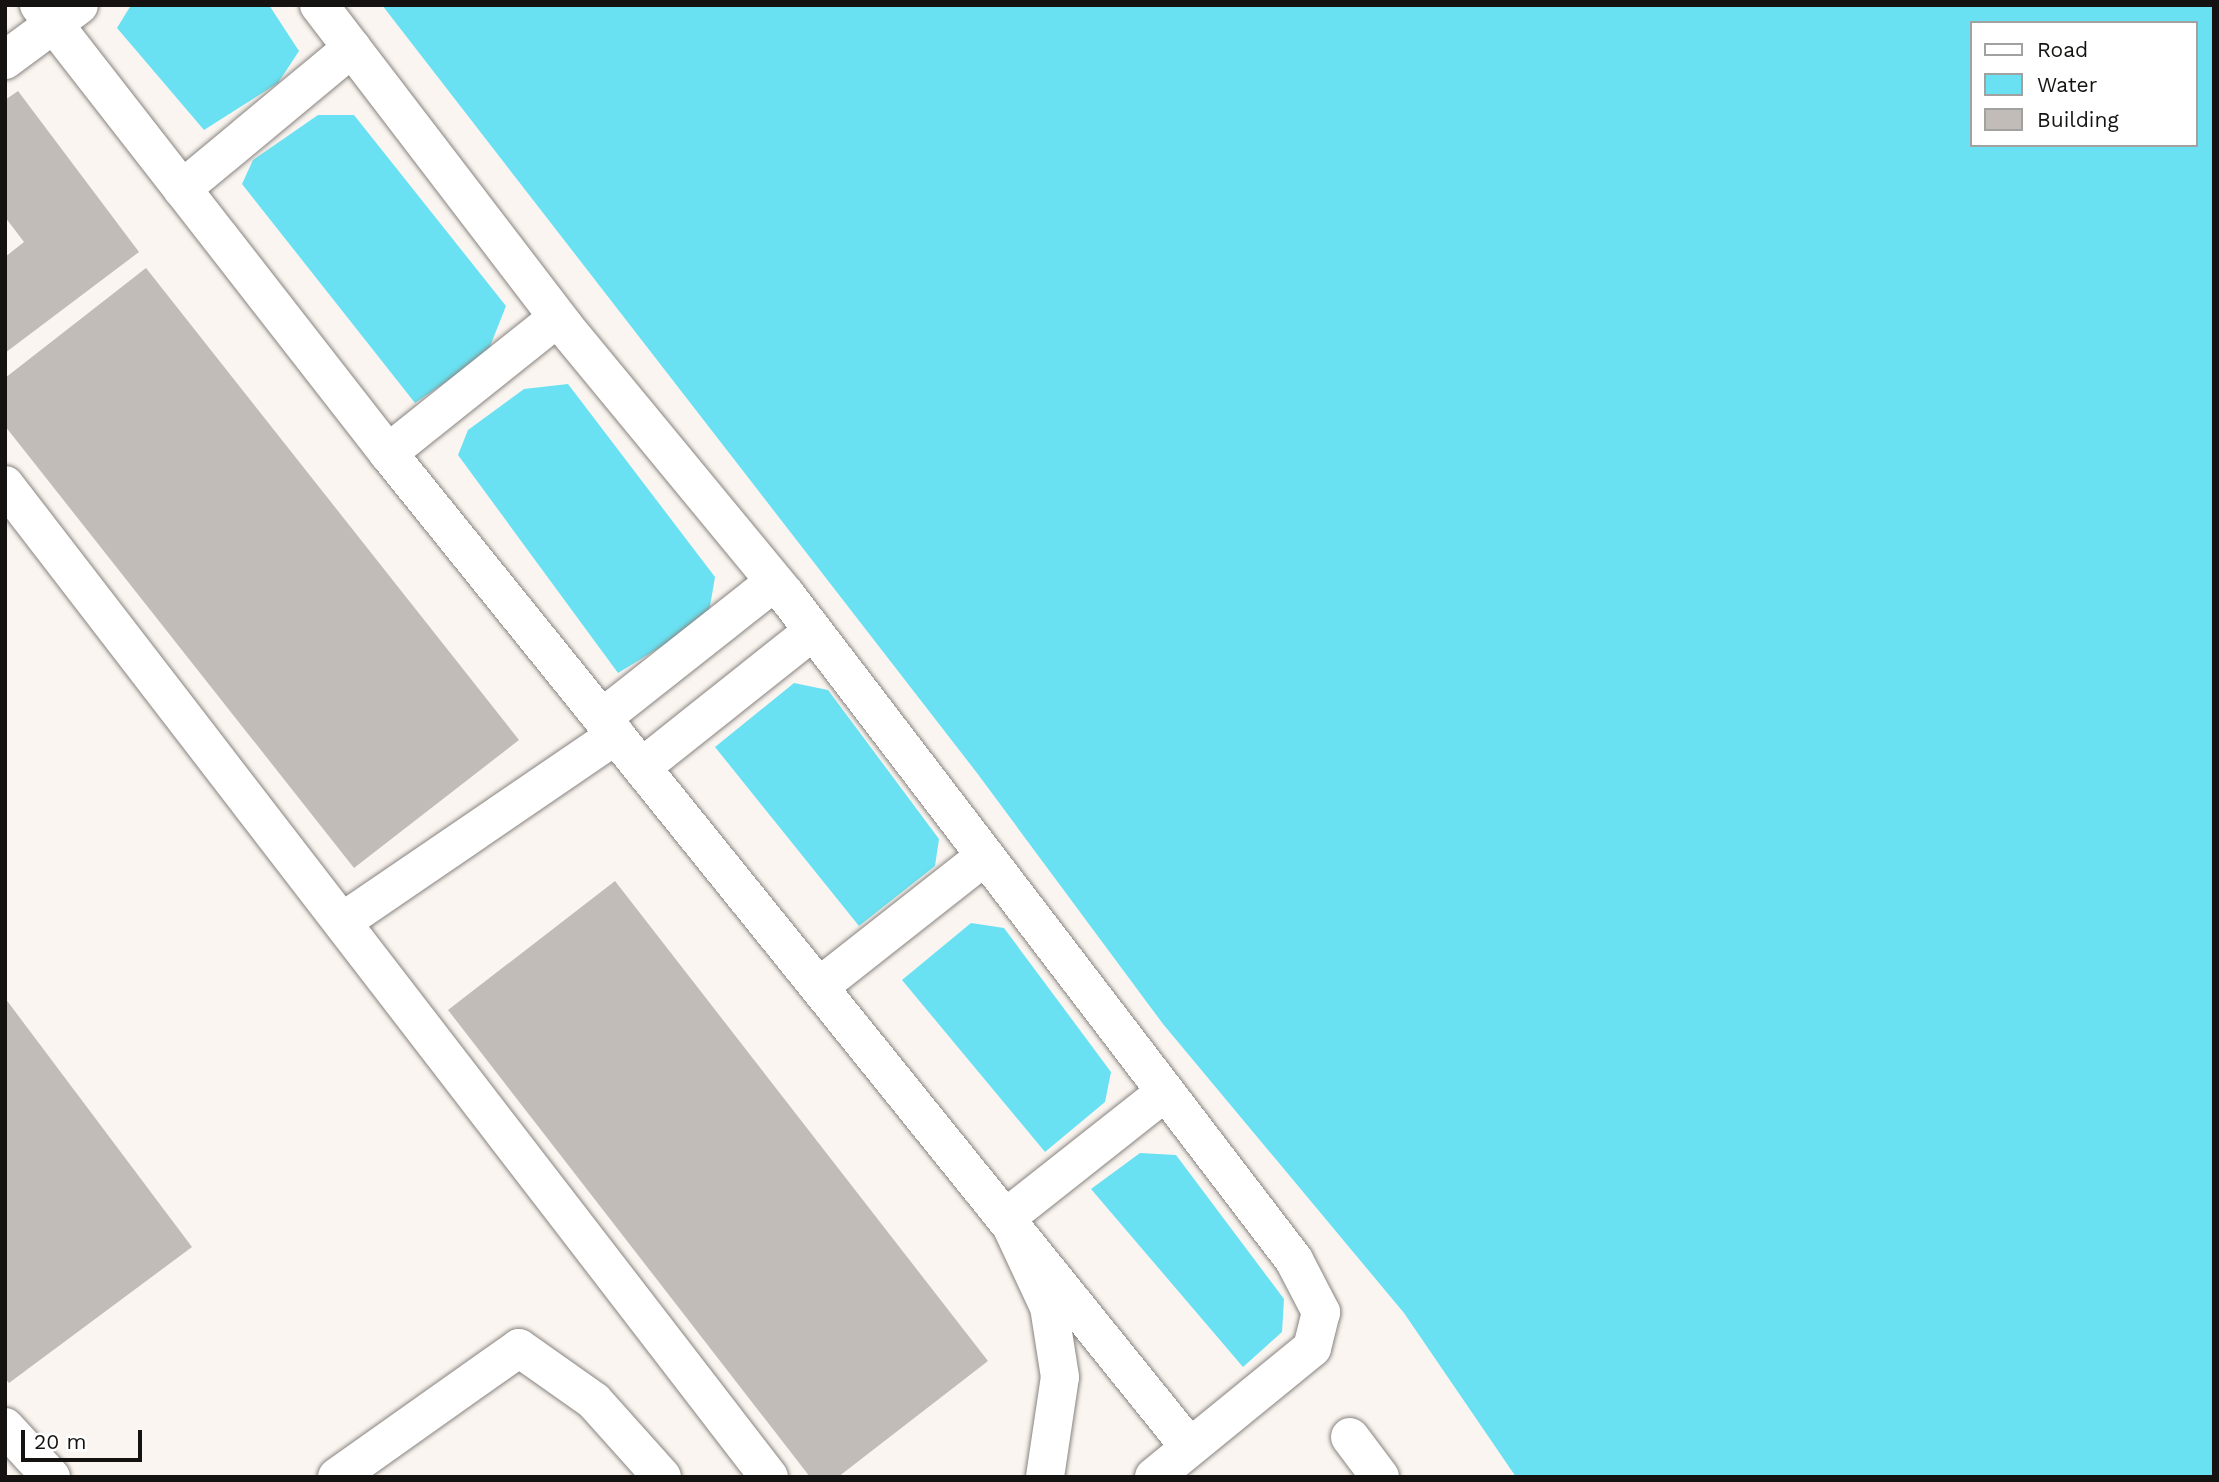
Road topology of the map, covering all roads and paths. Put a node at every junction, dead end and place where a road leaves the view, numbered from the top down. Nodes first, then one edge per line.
1 (319, 5) edge
2 (57, 11) edge
3 (352, 48) junction
4 (5, 60) edge
5 (182, 189) junction
6 (557, 318) junction
7 (388, 453) junction
8 (6, 486) edge
9 (774, 582) junction
10 (813, 631) junction
11 (609, 727) junction
12 (642, 767) junction
13 (985, 856) junction
14 (345, 920) junction
15 (820, 986) junction
16 (1166, 1092) junction
17 (1007, 1217) junction
18 (5, 1427) edge
19 (1350, 1437) dead end
20 (1188, 1445) junction
21 (51, 1477) edge
22 (337, 1477) edge
23 (662, 1477) edge
24 (769, 1477) edge
25 (1045, 1477) edge
26 (1154, 1477) edge
27 (1380, 1477) edge

1 - 3 lane
2 - 4 lane
2 - 5 lane
3 - 5 lane
3 - 6 lane
5 - 7 lane
6 - 7 lane
6 - 9 lane
7 - 11 lane
8 - 14 lane
9 - 10 lane
9 - 11 lane
10 - 12 lane
10 - 13 lane
11 - 12 lane
11 - 14 lane
12 - 15 lane
13 - 15 lane
13 - 16 lane
14 - 24 lane
15 - 17 lane
16 - 17 lane
16 - 20 lane
17 - 20 lane
17 - 25 lane
18 - 21 lane
19 - 27 lane
20 - 26 lane
22 - 23 lane

